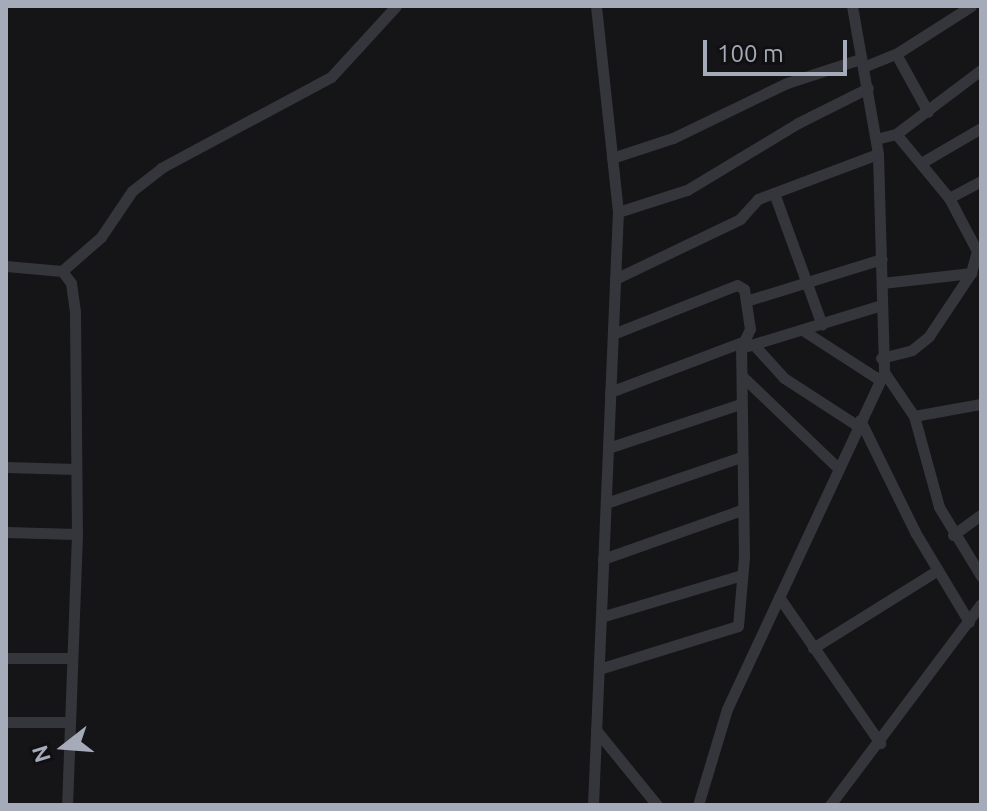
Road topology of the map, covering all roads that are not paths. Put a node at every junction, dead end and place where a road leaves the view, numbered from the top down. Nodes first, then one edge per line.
1 (396, 6) edge
2 (596, 6) edge
3 (852, 6) edge
4 (971, 6) edge
5 (896, 54) junction
6 (862, 63) junction
7 (981, 70) edge
8 (868, 88) junction
9 (928, 112) junction
10 (981, 128) edge
11 (896, 134) junction
12 (876, 139) junction
13 (878, 154) junction
14 (612, 158) junction
15 (921, 163) junction
16 (981, 181) edge
17 (774, 193) junction
18 (949, 198) junction
19 (618, 212) junction
20 (979, 250) edge
21 (882, 259) junction
22 (6, 266) edge
23 (62, 271) junction
24 (971, 273) junction
25 (615, 279) junction
26 (807, 281) junction
27 (882, 283) junction
28 (746, 301) junction
29 (882, 305) junction
30 (822, 325) junction
31 (804, 331) junction
32 (613, 334) junction
33 (742, 345) junction
34 (755, 346) junction
35 (881, 358) junction
36 (742, 376) junction
37 (882, 376) junction
38 (610, 392) junction
39 (740, 404) junction
40 (981, 404) edge
41 (914, 416) junction
42 (859, 423) junction
43 (608, 448) junction
44 (741, 457) junction
45 (6, 467) edge
46 (837, 467) junction
47 (76, 469) junction
48 (606, 503) junction
49 (741, 510) junction
50 (981, 515) edge
51 (6, 532) edge
52 (77, 534) junction
53 (953, 535) junction
54 (603, 559) junction
55 (938, 570) junction
56 (742, 575) junction
57 (981, 576) edge
58 (779, 597) junction
59 (981, 604) edge
60 (601, 617) junction
61 (969, 622) junction
62 (813, 648) junction
63 (6, 658) edge
64 (71, 658) junction
65 (599, 669) junction
66 (6, 722) edge
67 (70, 722) junction
68 (596, 730) junction
69 (880, 743) junction
70 (67, 805) edge
71 (593, 805) edge
72 (657, 805) edge
73 (698, 805) edge
74 (830, 805) edge

1 - 23 street
2 - 14 street
3 - 6 street
4 - 5 street
5 - 6 street
5 - 9 street
6 - 8 street
6 - 14 street
7 - 9 street
8 - 12 street
8 - 19 street
9 - 11 street
10 - 15 street
11 - 12 street
11 - 15 street
12 - 13 street
13 - 17 street
13 - 21 street
14 - 19 street
15 - 18 street
16 - 18 street
17 - 25 street
17 - 26 street
18 - 20 street
19 - 25 street
20 - 24 street
21 - 26 street
21 - 27 street
22 - 23 street
23 - 47 street
24 - 27 street
24 - 35 street
25 - 32 street
26 - 28 street
26 - 30 street
27 - 29 street
28 - 32 street
28 - 33 street
29 - 30 street
29 - 35 street
30 - 31 street
31 - 34 street
31 - 37 street
32 - 38 street
33 - 34 street
33 - 36 street
33 - 38 street
34 - 42 street
35 - 37 street
36 - 39 street
36 - 46 street
37 - 41 street
37 - 42 street
38 - 43 street
39 - 43 street
39 - 44 street
40 - 41 street
41 - 53 street
42 - 46 street
42 - 55 street
43 - 48 street
44 - 48 street
44 - 49 street
45 - 47 street
46 - 58 street
47 - 52 street
48 - 54 street
49 - 54 street
49 - 56 street
50 - 53 street
51 - 52 street
52 - 64 street
53 - 57 street
54 - 60 street
55 - 61 street
55 - 62 street
56 - 60 street
56 - 65 street
58 - 62 street
58 - 73 street
59 - 61 street
60 - 65 street
61 - 69 street
62 - 69 street
63 - 64 street
64 - 67 street
65 - 68 street
66 - 67 street
67 - 70 street
68 - 71 street
68 - 72 street
69 - 74 street

